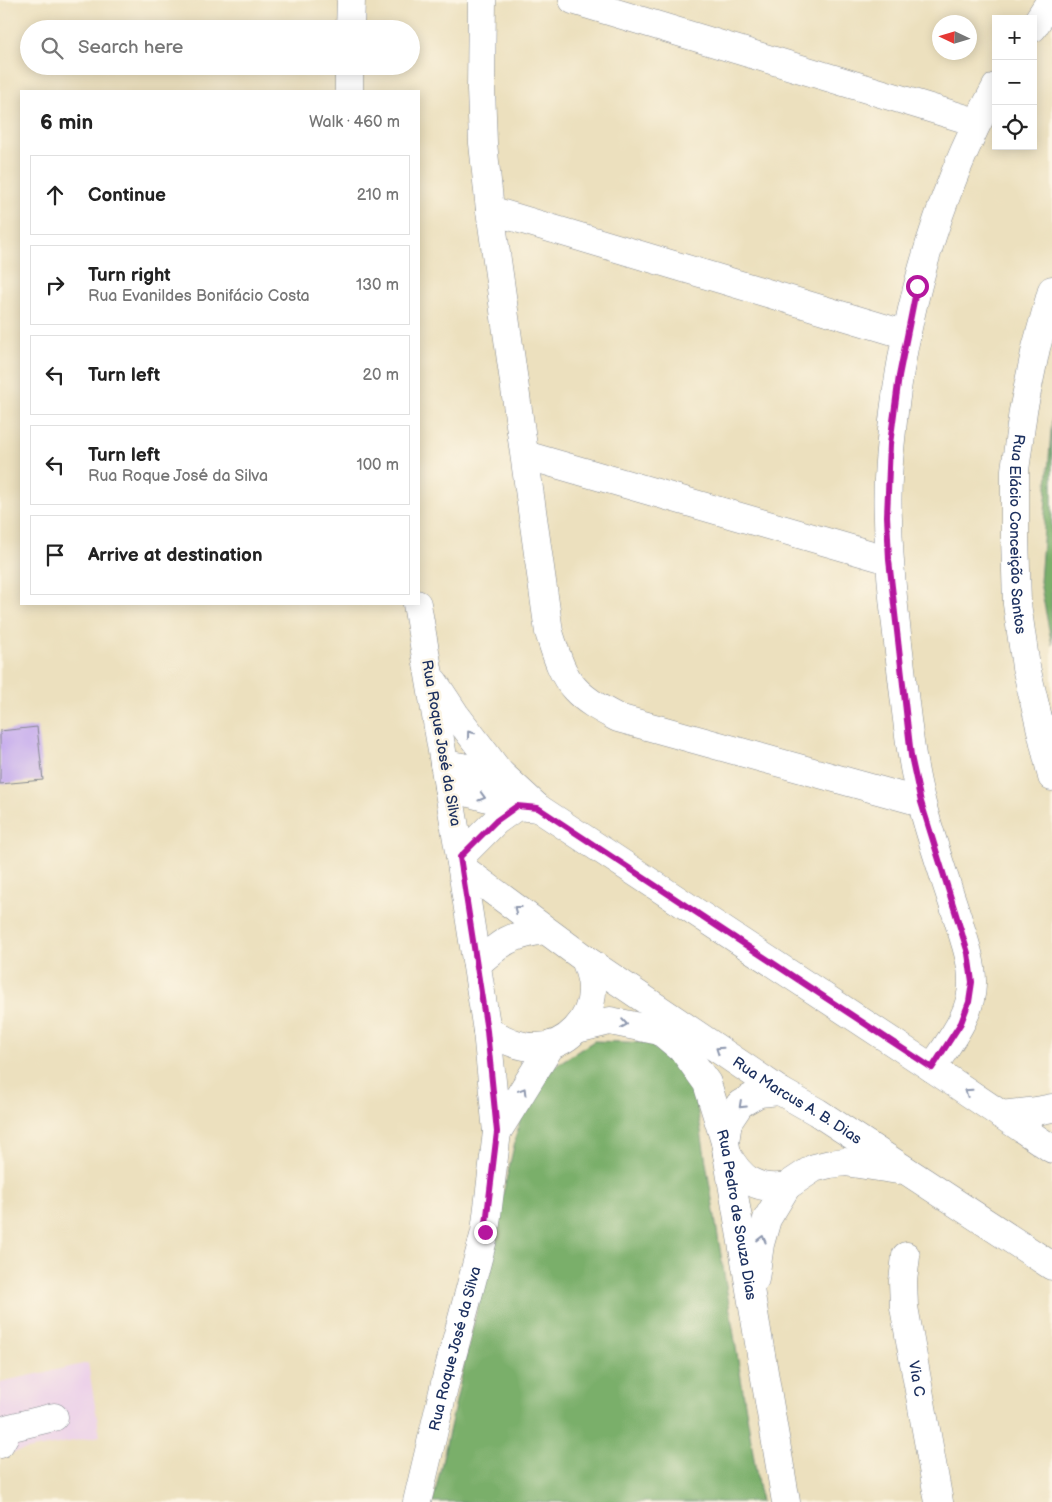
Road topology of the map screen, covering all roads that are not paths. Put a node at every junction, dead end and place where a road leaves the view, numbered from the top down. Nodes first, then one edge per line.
1 (351, 0) edge
2 (482, 0) edge
3 (573, 0) edge
4 (1051, 0) edge
5 (350, 20) edge
6 (1037, 22) edge
7 (348, 75) edge
8 (349, 90) edge
9 (992, 93) edge
10 (976, 122) junction
11 (490, 210) junction
12 (1052, 290) edge
13 (907, 334) junction
14 (525, 455) junction
15 (889, 560) junction
16 (418, 605) edge
17 (428, 673) junction
18 (500, 773) junction
19 (446, 776) junction
20 (1052, 777) edge
21 (921, 802) junction
22 (528, 807) junction
23 (461, 862) junction
24 (544, 930) junction
25 (585, 959) junction
26 (477, 964) junction
27 (577, 1029) junction
28 (487, 1031) junction
29 (551, 1045) junction
30 (932, 1068) junction
31 (780, 1091) junction
32 (1052, 1108) edge
33 (817, 1112) junction
34 (1001, 1115) junction
35 (497, 1132) junction
36 (726, 1148) junction
37 (1052, 1149) edge
38 (814, 1168) junction
39 (907, 1172) junction
40 (786, 1186) junction
41 (906, 1256) dead end
42 (1052, 1266) edge
43 (751, 1304) junction
44 (54, 1417) dead end
45 (0, 1444) edge
46 (417, 1502) edge
47 (786, 1502) edge
48 (939, 1502) edge

1 - 5 street
2 - 11 street
3 - 10 street
4 - 6 street
7 - 8 street
9 - 10 street
10 - 13 street
11 - 13 street
11 - 14 street
12 - 20 street, Rua Elácio Conceição Santos
13 - 15 street
14 - 15 street
14 - 21 street
15 - 21 street
16 - 17 street, Rua Roque José da Silva
18 -> 17 street
17 - 19 street, Rua Roque José da Silva
18 - 19 street
18 - 22 street
19 -> 22 street
19 - 23 street, Rua Roque José da Silva
21 - 30 street
22 - 23 street
22 - 30 street
24 -> 23 street, Rua Marcus A. B. Dias
23 - 26 street, Rua Roque José da Silva
24 - 25 street, Rua Marcus A. B. Dias
24 - 26 street
25 - 27 street
31 -> 25 street, Rua Marcus A. B. Dias
26 - 28 street, Rua Roque José da Silva
27 - 29 street
27 -> 36 street, Rua Pedro de Souza Dias
28 - 29 street
28 - 35 street, Rua Roque José da Silva
35 -> 29 street
34 -> 30 street
31 - 33 street, Rua Marcus A. B. Dias
31 -> 36 street
32 - 34 street
33 - 38 street
33 - 39 street, Rua Marcus A. B. Dias
34 - 37 street
35 - 46 street, Rua Roque José da Silva
36 - 40 street
36 - 43 street, Rua Pedro de Souza Dias
38 - 39 street
38 - 40 street
39 - 42 street, Rua Marcus A. B. Dias
43 -> 40 street
41 - 48 street, Via C
43 - 47 street, Rua Pedro de Souza Dias
44 - 45 street

